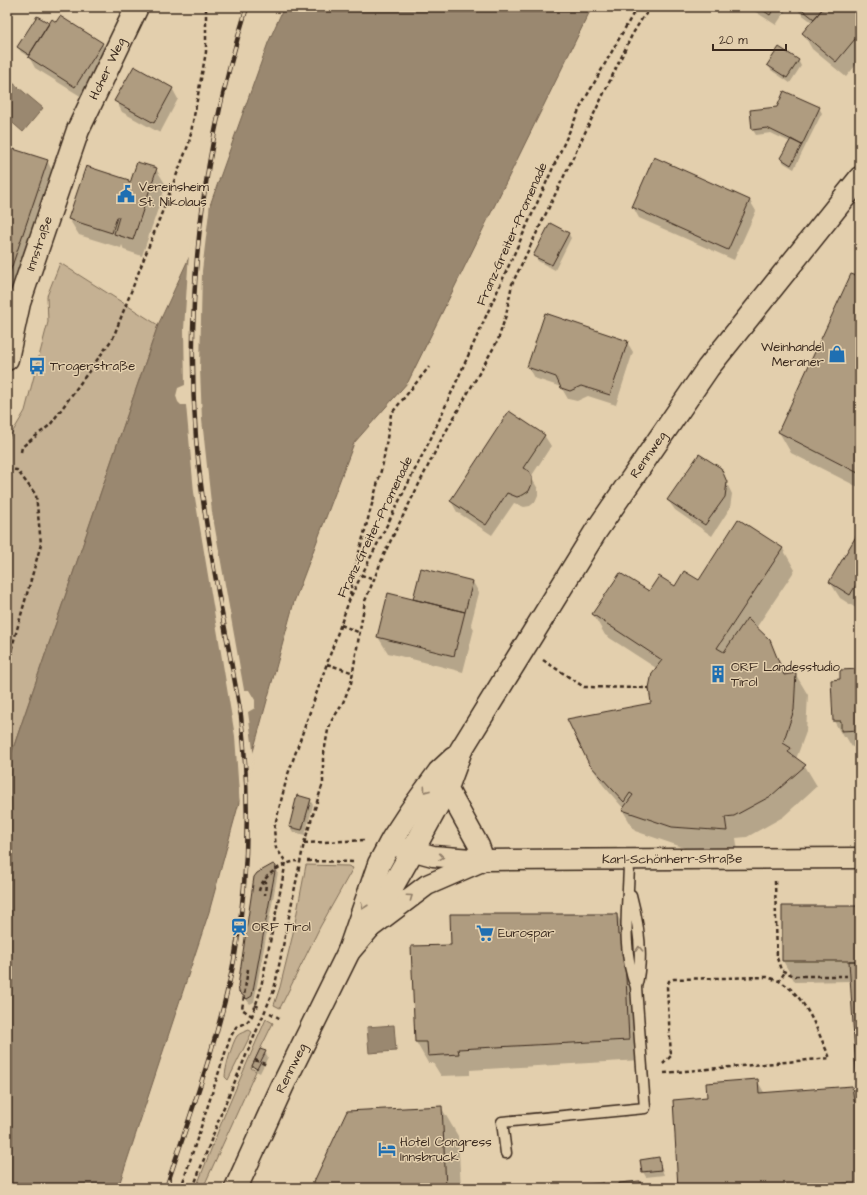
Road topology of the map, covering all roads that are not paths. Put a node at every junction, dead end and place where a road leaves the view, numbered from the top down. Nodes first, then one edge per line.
1 (137, 7) edge
2 (78, 130) joint
3 (860, 178) edge
4 (7, 360) edge
5 (461, 750) junction
6 (447, 788) junction
7 (380, 842) junction
8 (413, 850) junction
9 (860, 858) edge
10 (629, 859) junction
11 (484, 860) junction
12 (368, 929) junction
13 (349, 951) junction
14 (506, 1153) dead end
15 (236, 1188) edge

1 - 2 main road, Hoher Weg
2 - 4 main road, Innstraße
3 - 5 main road, Rennweg
5 - 6 main road, Rennweg
5 -> 7 main road, Rennweg
6 - 8 main road, Rennweg
6 - 11 street
7 - 8 street, Karl-Schönherr-Straße
7 -> 13 main road, Rennweg
8 -> 11 street, Karl-Schönherr-Straße
8 - 12 main road, Rennweg
9 - 10 street, Karl-Schönherr-Straße
10 - 11 street, Karl-Schönherr-Straße
10 - 14 lane
12 -> 11 street, Karl-Schönherr-Straße
12 - 13 main road, Rennweg
13 - 15 main road, Rennweg

